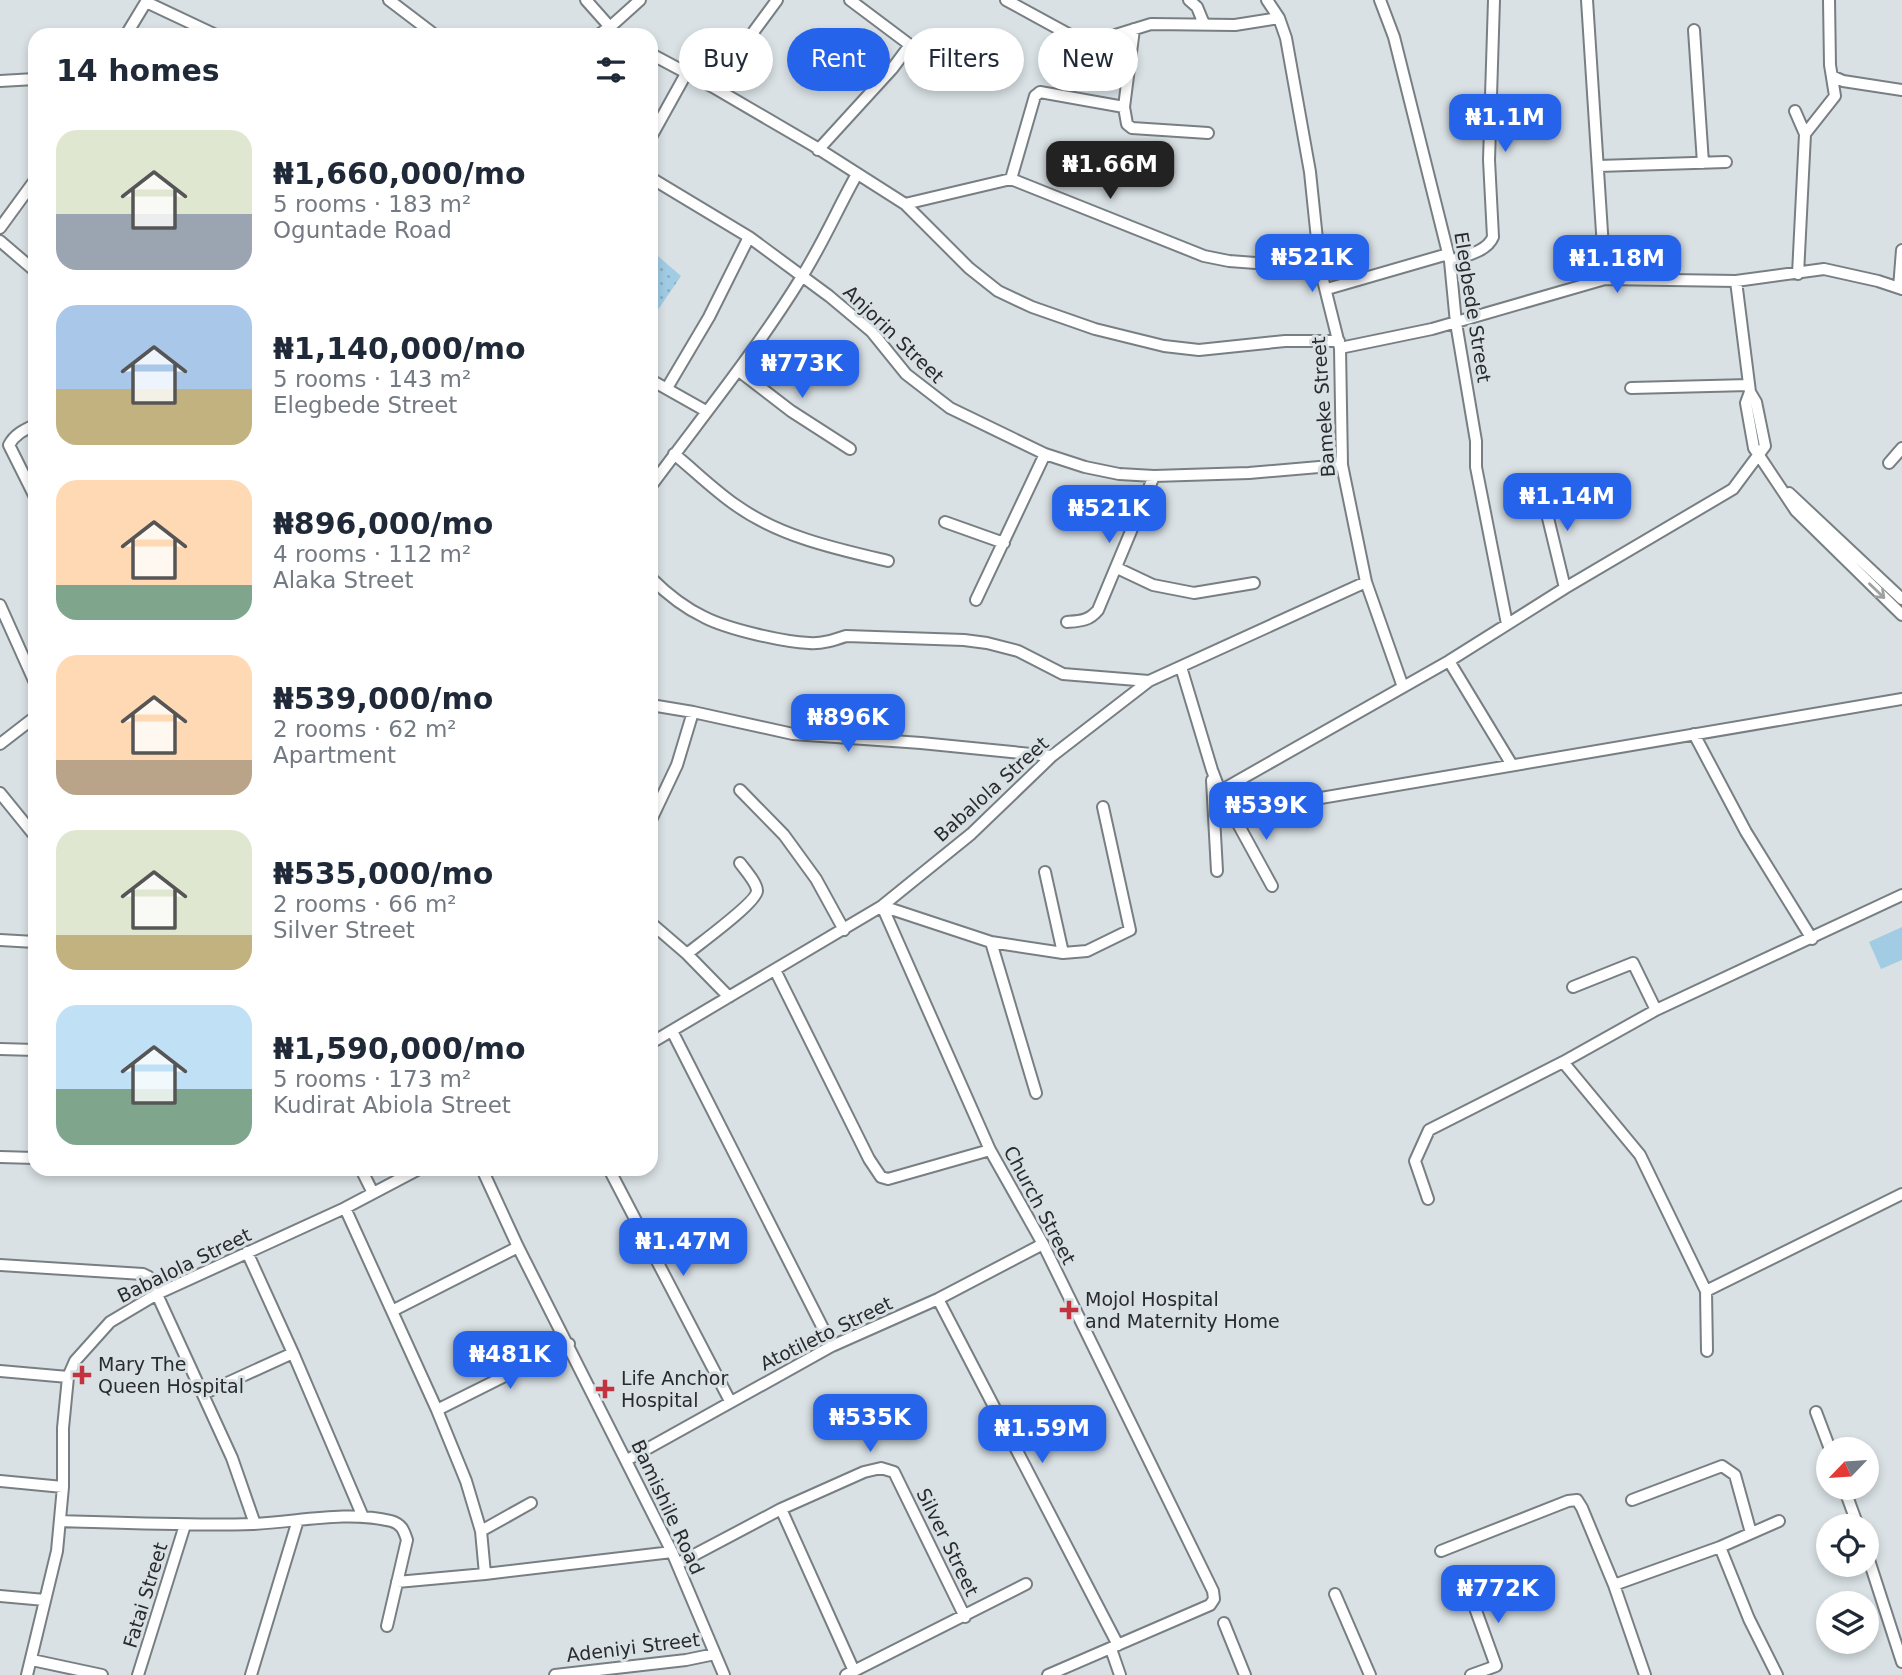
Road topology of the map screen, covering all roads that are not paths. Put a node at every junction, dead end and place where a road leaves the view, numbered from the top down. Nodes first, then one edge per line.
1 (389, 0) edge
2 (586, 0) edge
3 (640, 0) edge
4 (777, 0) edge
5 (1006, 0) edge
6 (1189, 0) edge
7 (1267, 0) edge
8 (1380, 0) edge
9 (1494, 0) edge
10 (1587, 0) edge
11 (1829, 0) edge
12 (146, 1) edge
13 (857, 2) edge
14 (1279, 18) junction
15 (1204, 24) junction
16 (130, 28) edge
17 (202, 28) edge
18 (426, 28) edge
19 (604, 28) edge
20 (610, 28) edge
21 (756, 28) edge
22 (1058, 28) edge
23 (1137, 28) edge
24 (1694, 30) dead end
25 (658, 58) edge
26 (679, 68) edge
27 (1834, 77) junction
28 (28, 79) edge
29 (0, 80) edge
30 (679, 86) edge
31 (1902, 90) edge
32 (720, 91) edge
33 (1126, 91) edge
34 (1124, 107) junction
35 (1795, 111) dead end
36 (658, 124) edge
37 (1208, 133) dead end
38 (1805, 134) junction
39 (818, 150) junction
40 (1726, 162) dead end
41 (1703, 163) junction
42 (1598, 166) junction
43 (858, 174) junction
44 (1011, 179) junction
45 (658, 182) edge
46 (28, 190) edge
47 (905, 204) junction
48 (0, 228) edge
49 (750, 237) junction
50 (0, 241) edge
51 (1902, 250) edge
52 (1449, 258) junction
53 (28, 265) edge
54 (1320, 268) junction
55 (1798, 274) junction
56 (802, 277) junction
57 (1605, 279) junction
58 (1736, 281) junction
59 (1900, 288) edge
60 (1327, 289) junction
61 (1456, 323) junction
62 (1340, 344) junction
63 (739, 371) junction
64 (658, 384) edge
65 (667, 388) junction
66 (1631, 388) dead end
67 (1750, 389) junction
68 (706, 411) junction
69 (28, 428) edge
70 (1902, 448) edge
71 (850, 449) dead end
72 (1760, 453) junction
73 (674, 454) junction
74 (1045, 454) junction
75 (1889, 463) dead end
76 (1342, 465) junction
77 (658, 476) edge
78 (1154, 476) junction
79 (28, 483) edge
80 (1540, 485) dead end
81 (1782, 487) junction
82 (945, 522) dead end
83 (1004, 543) junction
84 (888, 561) dead end
85 (1117, 568) junction
86 (1366, 582) junction
87 (1254, 583) dead end
88 (658, 585) edge
89 (1565, 589) junction
90 (1902, 599) edge
91 (976, 600) dead end
92 (0, 605) edge
93 (1902, 615) edge
94 (1067, 621) dead end
95 (1507, 624) junction
96 (1449, 662) junction
97 (28, 667) edge
98 (1181, 667) junction
99 (1149, 681) junction
100 (1403, 687) junction
101 (1902, 699) edge
102 (658, 706) edge
103 (694, 712) junction
104 (28, 722) edge
105 (1694, 734) junction
106 (0, 744) edge
107 (1052, 756) junction
108 (1512, 765) junction
109 (1212, 770) junction
110 (740, 790) dead end
111 (1220, 791) junction
112 (0, 793) edge
113 (658, 805) edge
114 (1103, 807) dead end
115 (1233, 813) junction
116 (28, 827) edge
117 (740, 863) dead end
118 (1217, 871) dead end
119 (1045, 872) dead end
120 (1272, 886) dead end
121 (1902, 895) edge
122 (882, 906) junction
123 (658, 929) edge
124 (844, 930) junction
125 (1812, 939) junction
126 (0, 940) edge
127 (28, 942) edge
128 (991, 942) junction
129 (1063, 953) junction
130 (687, 954) junction
131 (775, 970) junction
132 (1573, 987) dead end
133 (729, 997) junction
134 (1656, 1010) junction
135 (672, 1031) junction
136 (658, 1039) edge
137 (0, 1049) edge
138 (28, 1050) edge
139 (1563, 1062) junction
140 (1036, 1093) dead end
141 (990, 1150) junction
142 (0, 1157) edge
143 (28, 1158) edge
144 (364, 1176) edge
145 (406, 1176) edge
146 (485, 1176) edge
147 (613, 1176) edge
148 (373, 1193) junction
149 (1902, 1194) edge
150 (1429, 1199) dead end
151 (345, 1208) junction
152 (1043, 1244) junction
153 (518, 1247) junction
154 (247, 1252) junction
155 (0, 1265) edge
156 (1706, 1291) junction
157 (157, 1294) junction
158 (938, 1299) junction
159 (392, 1311) junction
160 (569, 1345) junction
161 (832, 1346) junction
162 (1707, 1351) dead end
163 (293, 1353) junction
164 (0, 1371) edge
165 (68, 1377) junction
166 (203, 1394) junction
167 (730, 1401) junction
168 (437, 1410) junction
169 (1816, 1412) dead end
170 (1825, 1437) edge
171 (627, 1460) junction
172 (0, 1481) edge
173 (63, 1487) junction
174 (1632, 1500) dead end
175 (531, 1503) dead end
176 (781, 1508) junction
177 (363, 1517) junction
178 (298, 1520) junction
179 (60, 1521) junction
180 (1779, 1521) dead end
181 (255, 1524) junction
182 (185, 1525) junction
183 (481, 1531) junction
184 (1751, 1533) junction
185 (1720, 1547) junction
186 (1441, 1551) dead end
187 (672, 1552) junction
188 (677, 1564) junction
189 (485, 1574) junction
190 (1874, 1577) edge
191 (397, 1582) junction
192 (1026, 1584) dead end
193 (1614, 1585) junction
194 (1335, 1594) dead end
195 (1470, 1594) dead end
196 (0, 1596) edge
197 (45, 1600) junction
198 (965, 1617) junction
199 (1224, 1623) dead end
200 (387, 1626) dead end
201 (1115, 1647) junction
202 (715, 1654) junction
203 (32, 1660) junction
204 (1902, 1662) edge
205 (850, 1673) edge
206 (27, 1675) edge
207 (102, 1675) edge
208 (138, 1675) edge
209 (251, 1675) edge
210 (555, 1675) edge
211 (724, 1675) edge
212 (1048, 1675) edge
213 (1120, 1675) edge
214 (1245, 1675) edge
215 (1370, 1675) edge
216 (1471, 1675) edge
217 (1645, 1675) edge
218 (1777, 1675) edge

1 - 18 street
2 - 19 street
3 - 20 street
4 - 21 street
5 - 22 street
6 - 15 street
7 - 14 street, Bameke Street
8 - 52 street, Elegbede Street
9 - 52 street
10 - 42 street
11 - 27 street
12 - 16 street
12 - 17 street
13 - 39 street
14 - 15 street
14 - 54 street, Bameke Street
15 - 23 street
24 - 41 street
25 - 26 street
27 - 31 street
27 - 38 street
28 - 29 street
30 - 36 street
32 - 39 street
33 - 34 street
34 - 37 street
34 - 44 street
35 - 38 street
38 - 55 street
39 - 43 street
40 - 41 street
41 - 42 street
42 - 57 street
43 - 47 street
43 - 56 street
44 - 47 street
44 - 54 street
45 - 49 street, Anjorin Street
46 - 48 street
47 - 62 street
49 - 56 street, Anjorin Street
49 - 65 street
50 - 53 street
51 - 59 street
52 - 60 street
52 - 61 street, Elegbede Street
54 - 60 street, Bameke Street
55 - 58 street
55 - 59 street
56 - 63 street
56 - 74 street, Anjorin Street
57 - 58 street
57 - 61 street
58 - 67 street
60 - 62 street, Bameke Street
61 - 62 street
61 - 95 street, Elegbede Street
62 - 76 street, Bameke Street
63 - 68 street
63 - 71 street
64 - 65 street
65 - 68 street
66 - 67 street
67 - 72 street
68 - 73 street
69 - 79 street
70 - 75 street
72 - 81 street
72 - 89 street
73 - 77 street
73 - 84 street
74 - 78 street, Anjorin Street
74 - 83 street
76 - 78 street, Anjorin Street
76 - 86 street, Bameke Street
78 - 85 street
80 - 89 street
81 - 90 street
81 -> 93 street
82 - 83 street
83 - 91 street
85 - 87 street
85 - 94 street
86 - 98 street, Babalola Street
86 - 100 street, Bameke Street
88 - 99 street
89 - 95 street
92 - 97 street
95 - 96 street
96 - 100 street
96 - 108 street
98 - 99 street, Babalola Street
98 - 109 street
99 - 107 street, Babalola Street
100 - 111 street
101 - 105 street
102 - 103 street
103 - 107 street
103 - 113 street
104 - 106 street
105 - 108 street
105 - 125 street
107 - 122 street, Babalola Street
108 - 115 street
109 - 111 street
109 - 118 street
110 - 124 street
111 - 115 street
112 - 116 street
114 - 129 street
115 - 120 street
117 - 130 street
119 - 129 street
121 - 125 street
122 - 124 street, Babalola Street
122 - 128 street
122 - 141 street, Church Street
123 - 130 street
124 - 131 street, Babalola Street
125 - 134 street
126 - 127 street
128 - 129 street
128 - 140 street
130 - 133 street
131 - 133 street, Babalola Street
131 - 141 street
132 - 134 street
133 - 135 street, Babalola Street
134 - 139 street
135 - 136 street, Babalola Street
135 - 161 street
137 - 138 street
139 - 150 street
139 - 156 street
141 - 152 street, Church Street
142 - 143 street
144 - 148 street
145 - 148 street, Babalola Street
146 - 153 street, Bamishile Road
147 - 167 street
148 - 151 street, Babalola Street
149 - 156 street
151 - 154 street, Babalola Street
151 - 159 street
152 - 158 street, Atotileto Street
152 - 201 street, Church Street
153 - 159 street
153 - 160 street, Bamishile Road
154 - 157 street, Babalola Street
154 - 163 street
155 - 157 street
156 - 162 street
157 - 165 street, Babalola Street
157 - 166 street
158 - 161 street, Atotileto Street
158 - 201 street
159 - 168 street
160 - 168 street
160 - 171 street, Bamishile Road
161 - 167 street, Atotileto Street
163 - 166 street
163 - 177 street
164 - 165 street
165 - 173 street, Babalola Street
166 - 181 street
167 - 171 street, Atotileto Street
168 - 183 street
169 - 170 street
171 - 187 street, Bamishile Road
172 - 173 street
173 - 179 street, Babalola Street
174 - 184 street
175 - 183 street
176 - 188 street, Silver Street
176 - 198 street, Silver Street
176 - 205 street
177 - 178 street
177 - 191 street
178 - 181 street
178 - 209 street
179 - 182 street
179 - 197 street, Babalola Street
180 - 184 street
181 - 182 street
182 - 208 street, Fatai Street
183 - 189 street
184 - 185 street
185 - 193 street
185 - 218 street
186 - 193 street
187 - 188 street, Bamishile Road
187 - 189 street
188 - 202 street, Bamishile Road
189 - 191 street
190 - 204 street
191 - 200 street
192 - 198 street
193 - 217 street
194 - 215 street
195 - 216 street
196 - 197 street
197 - 203 street, Babalola Street
198 - 205 street
199 - 214 street
201 - 212 street
201 - 213 street
202 - 210 street, Adeniyi Street
202 - 211 street, Bamishile Road
203 - 206 street, Babalola Street
203 - 207 street

